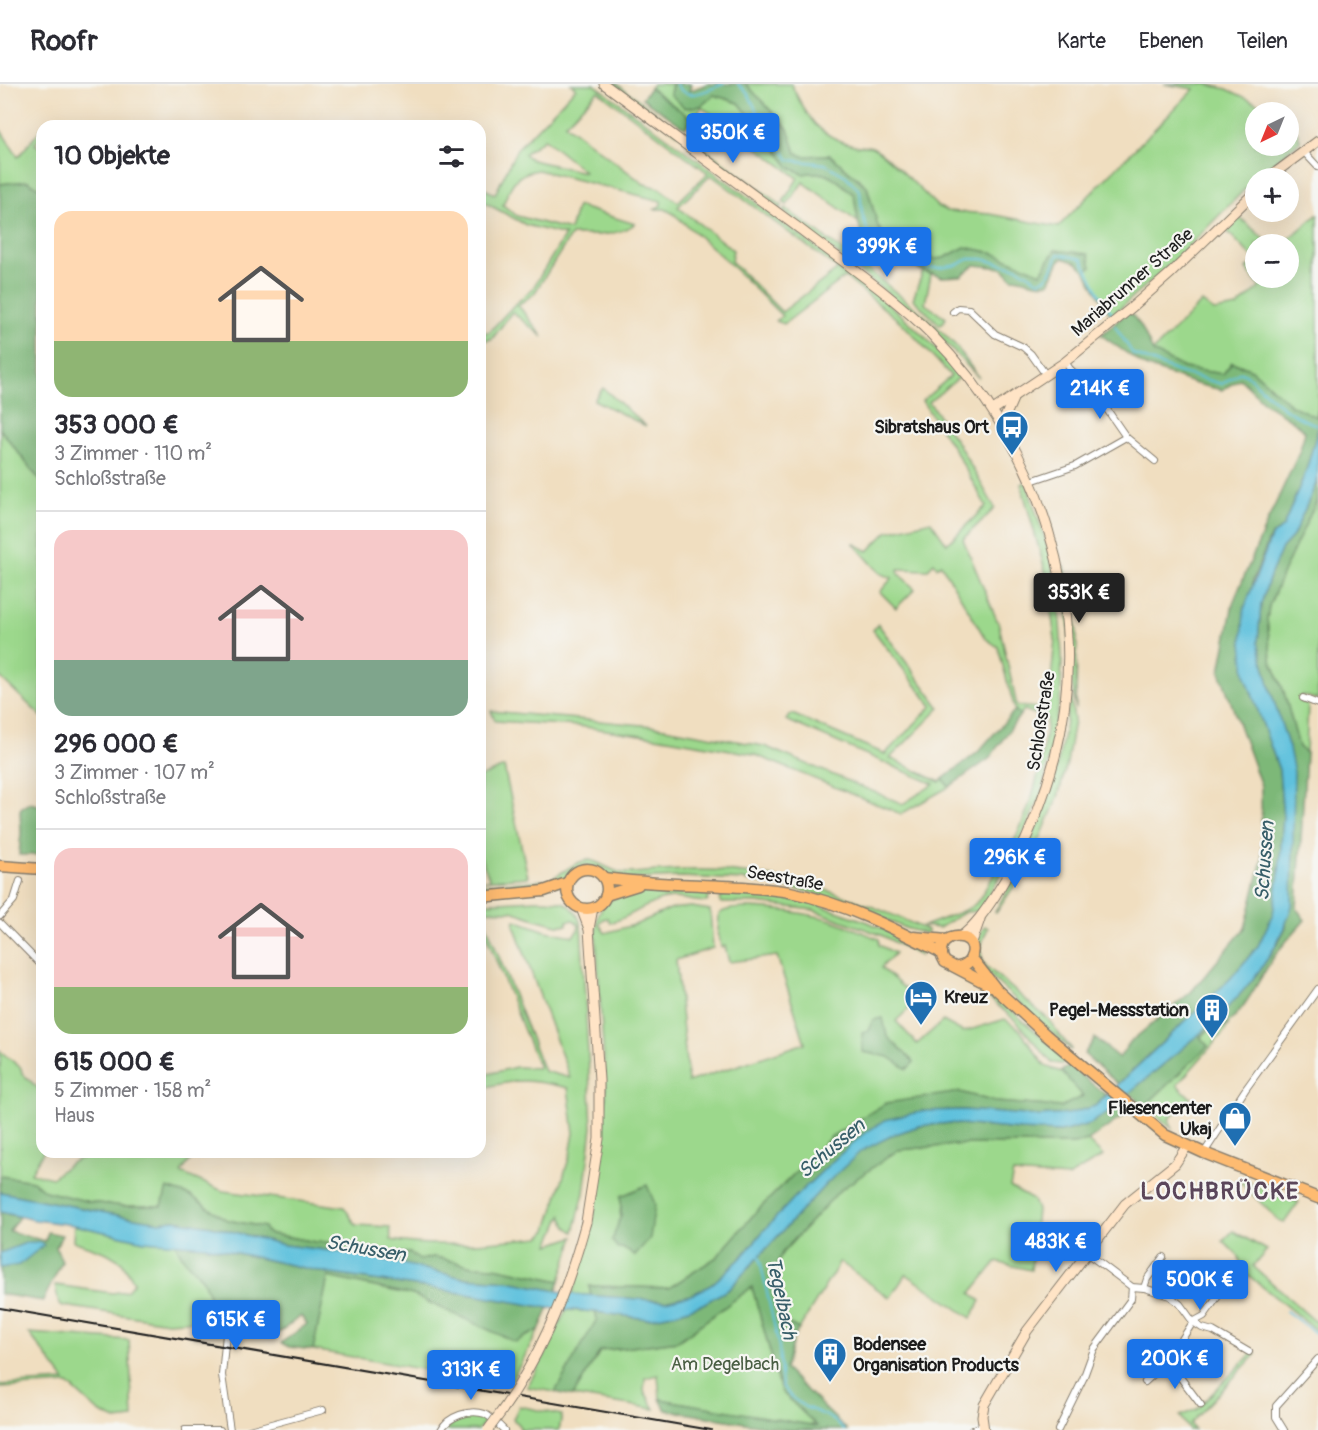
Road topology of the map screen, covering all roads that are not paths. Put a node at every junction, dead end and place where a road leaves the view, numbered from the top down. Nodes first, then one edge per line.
1 (604, 84) edge
2 (1318, 141) edge
3 (1303, 151) junction
4 (1318, 167) edge
5 (1281, 168) edge
6 (1245, 202) edge
7 (953, 312) dead end
8 (1065, 362) junction
9 (1046, 375) junction
10 (1014, 397) junction
11 (993, 410) junction
12 (1002, 424) junction
13 (1126, 437) junction
14 (1155, 461) dead end
15 (1031, 481) junction
16 (1303, 699) dead end
17 (1318, 704) edge
18 (0, 866) edge
19 (36, 869) edge
20 (604, 878) junction
21 (20, 881) dead end
22 (567, 883) junction
23 (644, 883) junction
24 (544, 891) junction
25 (606, 895) junction
26 (486, 896) edge
27 (569, 898) junction
28 (587, 908) junction
29 (0, 916) edge
30 (981, 917) junction
31 (0, 923) edge
32 (913, 937) junction
33 (960, 937) junction
34 (947, 940) junction
35 (971, 945) junction
36 (942, 953) junction
37 (971, 957) junction
38 (36, 960) edge
39 (958, 968) junction
40 (1318, 989) edge
41 (997, 990) junction
42 (1187, 1146) junction
43 (1204, 1153) junction
44 (1318, 1198) edge
45 (1088, 1254) junction
46 (1163, 1257) dead end
47 (1132, 1287) junction
48 (1144, 1288) junction
49 (1221, 1292) dead end
50 (1193, 1322) junction
51 (227, 1324) dead end
52 (1249, 1352) dead end
53 (1318, 1359) edge
54 (1168, 1361) junction
55 (1145, 1382) dead end
56 (1201, 1405) dead end
57 (322, 1410) dead end
58 (983, 1428) edge
59 (184, 1430) edge
60 (220, 1430) edge
61 (230, 1430) edge
62 (249, 1430) edge
63 (441, 1430) edge
64 (488, 1430) edge
65 (504, 1430) edge
66 (972, 1430) edge
67 (1058, 1430) edge
68 (1284, 1430) edge

1 - 11 street, Schloßstraße
2 - 3 street
3 - 4 street
3 - 5 street
6 - 8 street, Mariabrunner Straße
7 - 9 street
8 - 9 street, Mariabrunner Straße
8 - 13 street
9 - 10 street, Mariabrunner Straße
10 - 11 street, Mariabrunner Straße
10 - 12 street
11 - 12 street, Schloßstraße
12 - 15 street, Schloßstraße
13 - 14 street
13 - 15 street
15 - 30 street, Schloßstraße
16 - 17 street
18 - 19 main road
20 - 22 main road, Seestraße
20 - 23 main road, Seestraße
20 - 25 main road
21 - 29 street
22 - 24 main road, Seestraße
22 - 27 main road
23 - 25 main road, Seestraße
23 - 32 main road, Seestraße
24 - 26 main road, Seestraße
24 - 27 main road, Seestraße
25 - 28 main road, Seestraße
27 - 28 main road, Seestraße
28 - 64 street, bridge
30 - 33 street, Schloßstraße
30 - 35 street, Schloßstraße
31 - 38 street
32 - 34 main road, Seestraße
32 - 36 main road, Seestraße
33 - 34 main road
33 - 35 main road
34 - 36 main road
35 - 37 main road
36 - 39 main road
37 - 39 main road
37 - 41 main road
39 - 41 main road
40 - 43 street
41 - 42 main road
42 - 43 main road
42 - 45 street
43 - 44 main road
45 - 47 street
45 - 58 street
46 - 48 street
47 - 48 street
47 - 67 street
48 - 50 street
49 - 50 street
50 - 52 street
50 - 54 street
51 - 61 street
53 - 68 street
54 - 55 street
54 - 56 street
57 - 62 street
58 - 66 street
59 - 60 street
63 - 65 street

